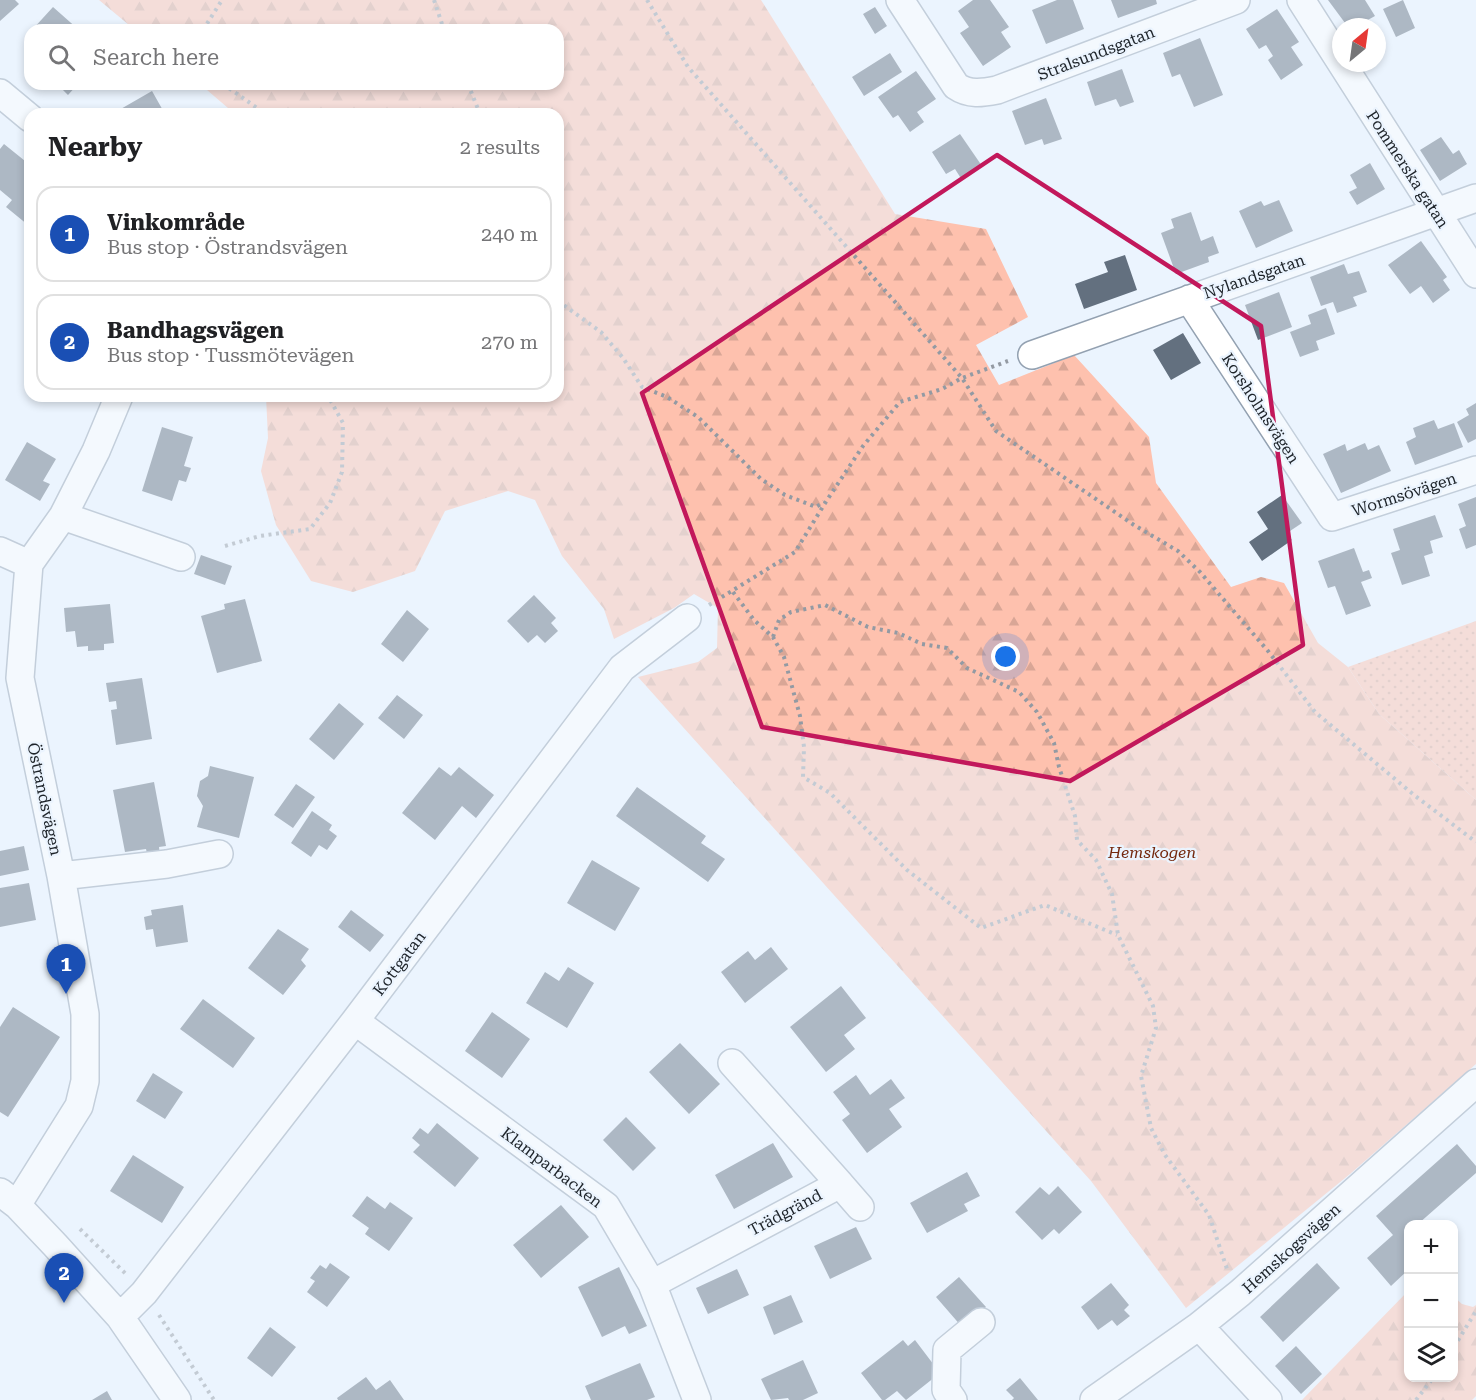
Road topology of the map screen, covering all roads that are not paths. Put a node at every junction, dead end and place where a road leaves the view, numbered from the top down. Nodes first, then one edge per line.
1 (900, 0) edge
2 (1236, 0) edge
3 (1301, 0) edge
4 (0, 93) edge
5 (24, 113) edge
6 (1476, 198) edge
7 (1437, 213) junction
8 (1476, 274) edge
9 (1189, 299) junction
10 (1032, 355) road end
11 (116, 402) edge
12 (1476, 470) edge
13 (63, 516) junction
14 (1332, 517) joint
15 (0, 551) edge
16 (181, 557) dead end
17 (29, 564) junction
18 (687, 618) road end
19 (10, 680) edge
20 (219, 854) dead end
21 (61, 876) junction
22 (355, 1022) junction
23 (732, 1063) dead end
24 (1476, 1083) edge
25 (840, 1184) junction
26 (6, 1204) edge
27 (860, 1207) dead end
28 (652, 1284) junction
29 (120, 1317) junction
30 (981, 1322) dead end
31 (1199, 1326) junction
32 (177, 1400) edge
33 (697, 1400) edge
34 (953, 1400) edge
35 (1095, 1400) edge
36 (1268, 1400) edge

1 - 2 street, Stralsundsgatan
3 - 7 street, Pommerska gatan
4 - 5 street
6 - 7 street, Nylandsgatan
7 - 8 street, Pommerska gatan
7 - 9 street, Nylandsgatan
9 - 10 street, Nylandsgatan
9 - 14 street, Korsholmsvägen
11 - 13 street
12 - 14 street, Wormsövägen
13 - 16 street
13 - 17 street
15 - 17 street
17 - 19 street, Östrandsvägen
18 - 22 street, Kottgatan
19 - 21 street, Östrandsvägen
20 - 21 street
21 - 26 street, Östrandsvägen
22 - 28 street, Klamparbacken
22 - 29 street, Kottgatan
23 - 25 street, Trädgränd
24 - 31 street, Hemskogsvägen
25 - 27 street
25 - 28 street, Trädgränd
26 - 29 street
28 - 33 street, Klamparbacken
29 - 32 street
30 - 34 street
31 - 35 street, Hemskogsvägen
31 - 36 street

